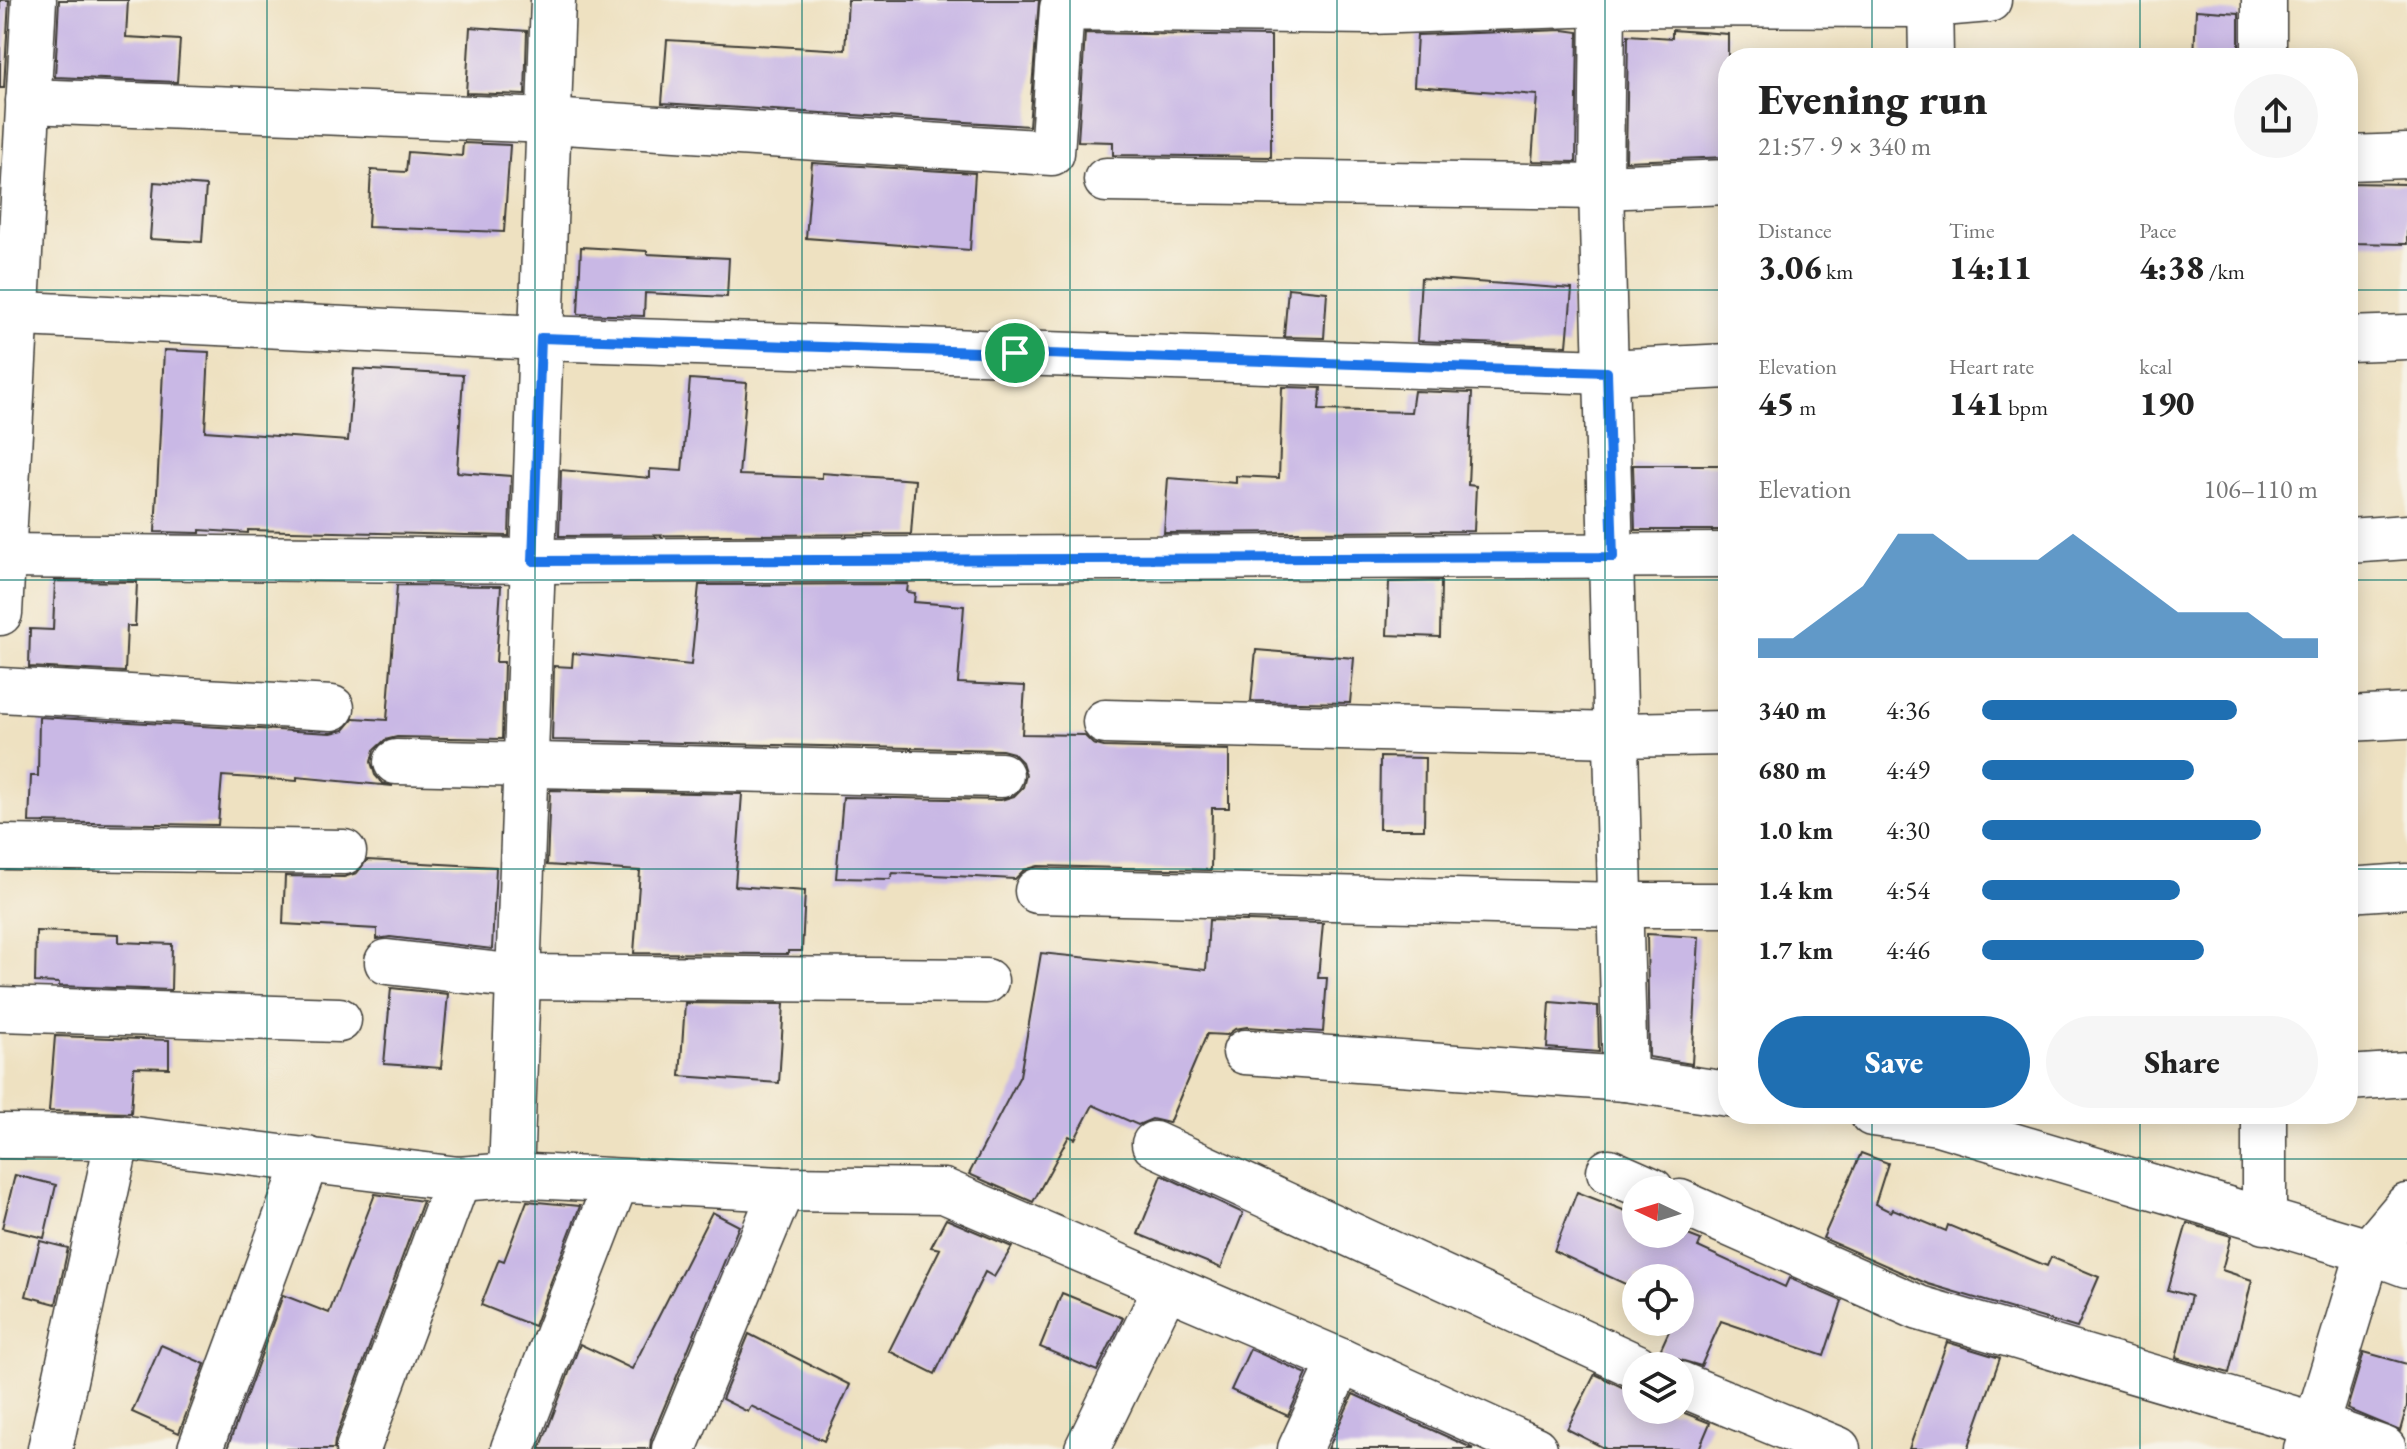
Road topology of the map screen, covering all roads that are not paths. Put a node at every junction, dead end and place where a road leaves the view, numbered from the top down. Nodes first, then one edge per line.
1 (34, 0) edge
2 (553, 0) edge
3 (1989, 0) edge
4 (2264, 0) edge
5 (1603, 2) edge
6 (1930, 2) edge
7 (1062, 4) edge
8 (1931, 48) edge
9 (2264, 48) edge
10 (28, 101) junction
11 (549, 121) junction
12 (2407, 156) edge
13 (2358, 158) edge
14 (1106, 180) dead end
15 (1718, 182) edge
16 (1601, 187) junction
17 (8, 314) edge
18 (2407, 337) edge
19 (541, 338) junction
20 (2358, 339) edge
21 (1718, 366) edge
22 (1607, 372) junction
23 (2407, 537) edge
24 (2358, 540) edge
25 (1718, 555) edge
26 (3, 556) junction
27 (1613, 557) junction
28 (533, 561) junction
29 (0, 613) edge
30 (0, 690) edge
31 (332, 708) dead end
32 (2407, 716) edge
33 (2358, 718) edge
34 (1105, 722) dead end
35 (1718, 733) edge
36 (1617, 735) junction
37 (396, 762) dead end
38 (526, 763) junction
39 (1001, 775) dead end
40 (0, 847) edge
41 (344, 852) dead end
42 (2407, 886) edge
43 (2358, 889) edge
44 (1037, 891) dead end
45 (1622, 905) junction
46 (1718, 905) edge
47 (387, 962) dead end
48 (518, 977) junction
49 (986, 981) dead end
50 (0, 1009) edge
51 (339, 1020) dead end
52 (1245, 1052) dead end
53 (2407, 1074) edge
54 (2358, 1077) edge
55 (1625, 1079) junction
56 (1718, 1093) edge
57 (1954, 1124) edge
58 (2264, 1124) edge
59 (0, 1136) edge
60 (118, 1137) junction
61 (1154, 1144) dead end
62 (307, 1159) junction
63 (1609, 1171) dead end
64 (511, 1175) junction
65 (1622, 1177) edge
66 (458, 1179) junction
67 (616, 1182) junction
68 (782, 1189) junction
69 (2407, 1206) edge
70 (1694, 1208) edge
71 (2264, 1222) junction
72 (2388, 1258) edge
73 (1166, 1287) junction
74 (1622, 1360) edge
75 (1341, 1361) junction
76 (1694, 1390) edge
77 (2311, 1437) edge
78 (1510, 1444) edge
79 (50, 1449) edge
80 (200, 1449) edge
81 (358, 1449) edge
82 (513, 1449) edge
83 (674, 1449) edge
84 (1087, 1449) edge
85 (1300, 1449) edge
86 (1838, 1449) edge
87 (2384, 1449) edge

1 - 10 street
2 - 11 street
3 - 6 street
4 - 9 street
5 - 6 street
5 - 7 street
5 - 16 street
6 - 8 street
7 - 11 street
10 - 11 street
10 - 17 street
11 - 19 street
12 - 13 street
14 - 16 street
15 - 16 street
16 - 22 street
17 - 19 street
17 - 26 street
18 - 20 street
19 - 22 street
19 - 28 street
21 - 22 street
22 - 27 street
23 - 24 street
25 - 27 street
26 - 28 street
26 - 29 street
27 - 28 street
27 - 36 street
28 - 38 street
30 - 31 street
32 - 33 street
34 - 36 street
35 - 36 street
36 - 45 street
37 - 38 street
38 - 39 street
38 - 48 street
40 - 41 street
42 - 43 street
44 - 45 street
45 - 46 street
45 - 55 street
47 - 48 street
48 - 49 street
48 - 64 street
50 - 51 street
52 - 55 street
53 - 54 street
55 - 56 street
57 - 71 street
58 - 71 street
59 - 60 street
60 - 62 street
60 - 79 street
61 - 74 street
62 - 66 street
62 - 80 street
63 - 65 street
64 - 66 street
64 - 67 street
66 - 81 street
67 - 68 street
67 - 82 street
68 - 73 street
68 - 83 street
69 - 72 street
70 - 77 street
71 - 72 street
72 - 77 street
73 - 75 street
73 - 84 street
75 - 78 street
75 - 85 street
76 - 86 street
77 - 87 street

